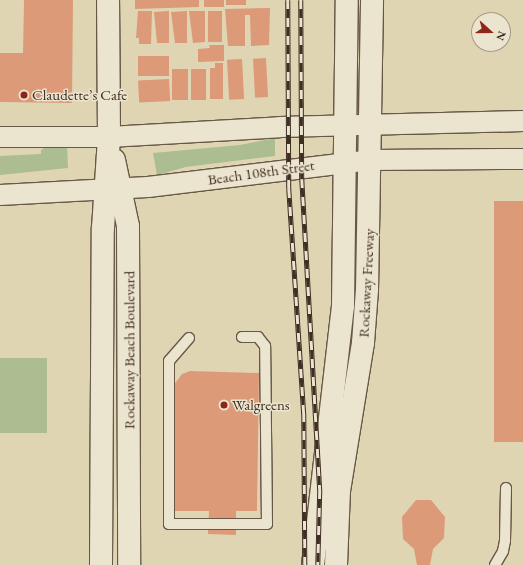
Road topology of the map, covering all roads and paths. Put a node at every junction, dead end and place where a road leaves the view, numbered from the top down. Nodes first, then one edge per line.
1 (108, 0) edge
2 (347, 0) edge
3 (372, 0) edge
4 (523, 121) edge
5 (371, 124) junction
6 (345, 125) junction
7 (0, 137) edge
8 (109, 137) junction
9 (523, 159) edge
10 (370, 160) junction
11 (346, 162) junction
12 (113, 188) junction
13 (0, 195) edge
14 (242, 337) dead end
15 (189, 338) dead end
16 (506, 488) dead end
17 (101, 565) edge
18 (129, 565) edge
19 (313, 565) edge
20 (336, 565) edge
21 (495, 565) edge

1 - 8 street, Rockaway Beach Boulevard
2 - 6 street, Rockaway Freeway
3 - 5 street, Rockaway Freeway
4 - 5 street
5 - 6 street
5 - 10 street, Rockaway Freeway
6 - 8 street
6 - 11 street, Rockaway Freeway
7 - 8 street
8 - 12 street, Rockaway Beach Boulevard
9 - 10 street, Beach 108th Street
10 - 11 street, Beach 108th Street
10 - 20 street, Rockaway Freeway
11 - 12 street, Beach 108th Street
11 - 19 street, Rockaway Freeway
12 - 13 street, Beach 108th Street
12 - 17 street, Rockaway Beach Boulevard
12 - 18 street, Rockaway Beach Boulevard
14 - 15 lane
16 - 21 lane

